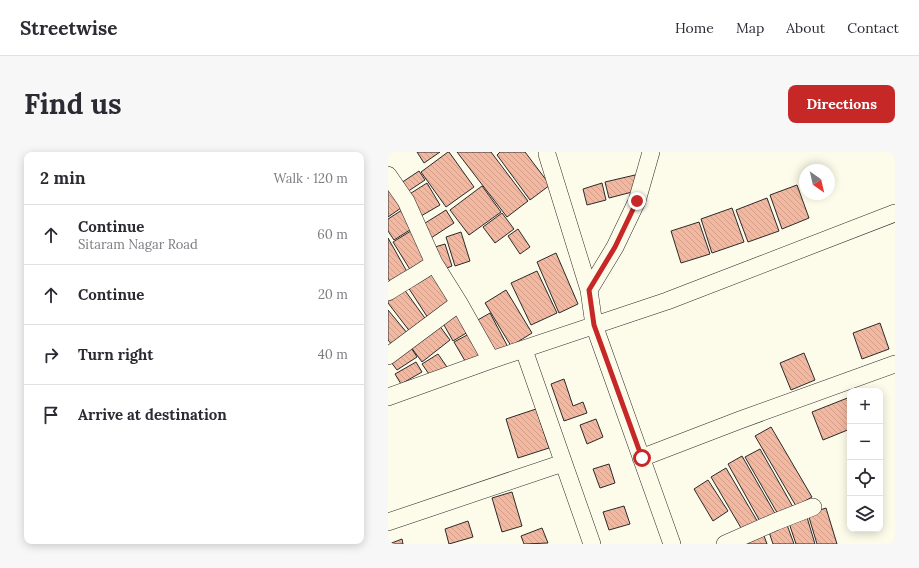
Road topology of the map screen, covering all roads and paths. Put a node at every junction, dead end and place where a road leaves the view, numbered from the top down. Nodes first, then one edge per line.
1 (651, 152) edge
2 (547, 154) dead end
3 (388, 175) edge
4 (895, 213) edge
5 (434, 263) junction
6 (589, 290) junction
7 (388, 292) edge
8 (459, 303) junction
9 (594, 325) junction
10 (524, 350) junction
11 (388, 356) edge
12 (490, 360) junction
13 (895, 364) edge
14 (388, 397) edge
15 (642, 458) junction
16 (563, 463) junction
17 (813, 507) dead end
18 (388, 522) edge
19 (586, 543) edge
20 (672, 544) edge
21 (725, 544) edge

1 - 6 street
2 - 6 street
3 - 5 street
4 - 9 street
5 - 7 street
5 - 8 street
6 - 9 street
8 - 11 street
8 - 12 street
9 - 10 street
9 - 15 street
10 - 12 street
10 - 16 street
12 - 14 street
13 - 15 street
15 - 20 street
16 - 18 street
16 - 19 street
17 - 21 street

